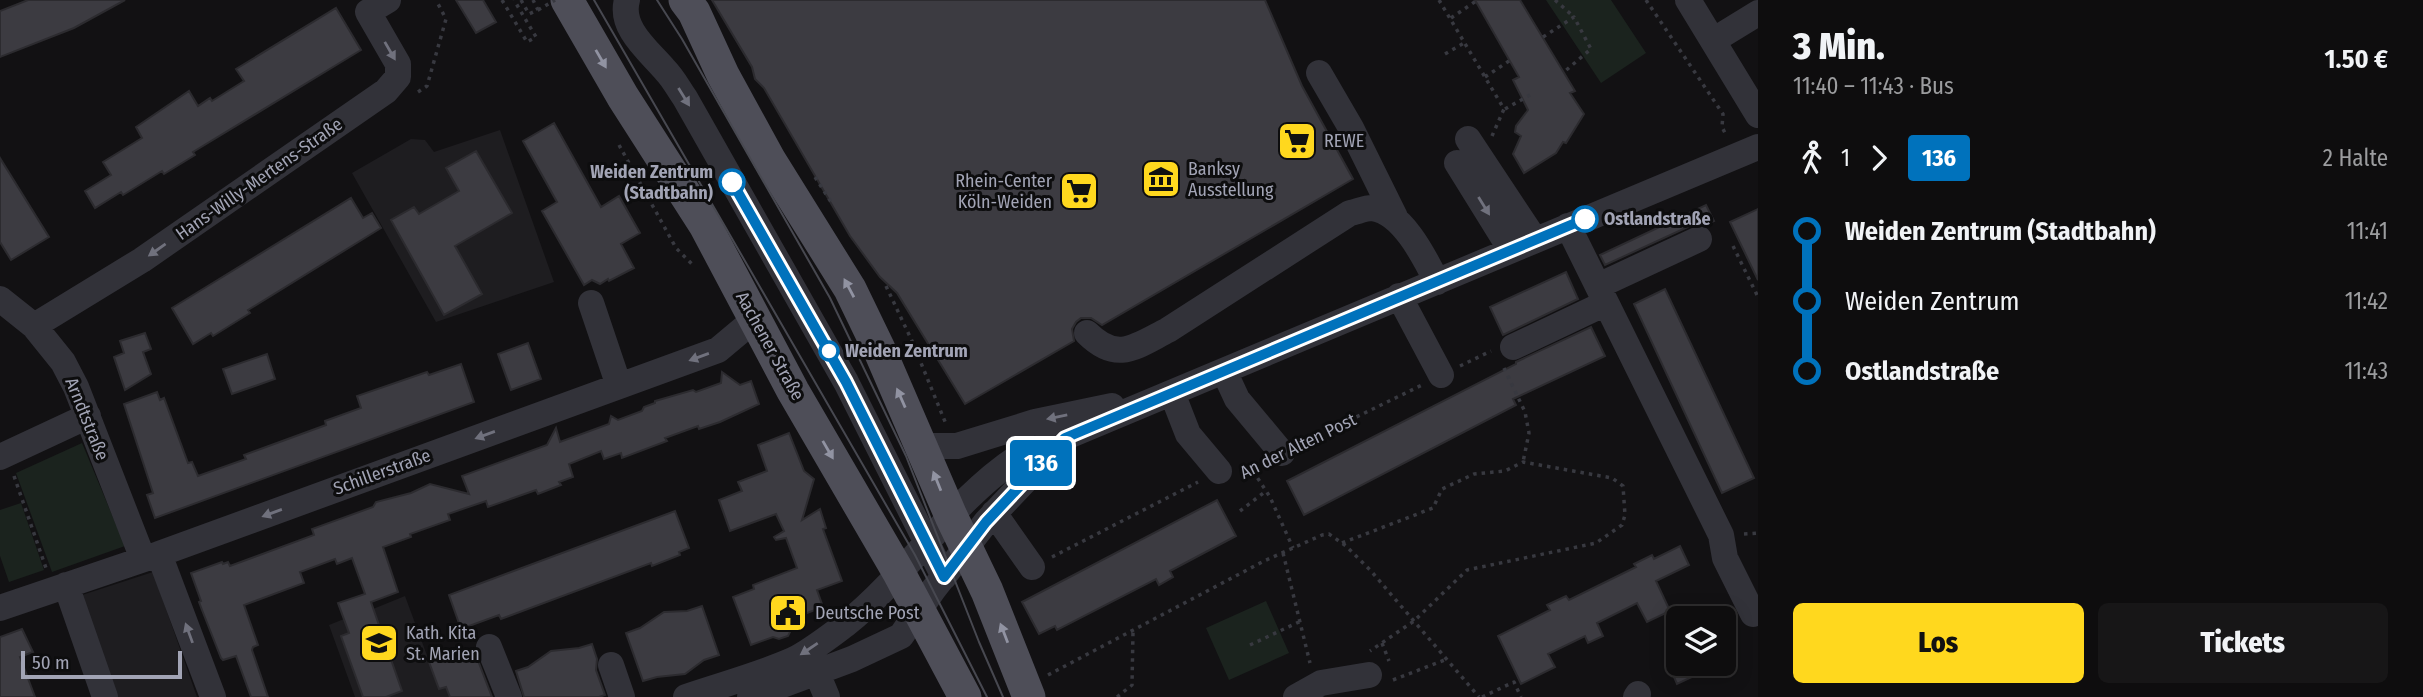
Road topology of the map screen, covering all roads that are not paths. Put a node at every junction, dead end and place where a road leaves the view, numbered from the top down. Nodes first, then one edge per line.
1 (627, 0) edge
2 (685, 0) edge
3 (1688, 0) edge
4 (373, 4) edge
5 (552, 5) edge
6 (1758, 13) edge
7 (1714, 40) junction
8 (1319, 73) dead end
9 (1758, 115) edge
10 (1747, 151) edge
11 (1395, 217) junction
12 (1568, 226) junction
13 (1699, 239) dead end
14 (1535, 240) junction
15 (1511, 250) junction
16 (1437, 282) junction
17 (1602, 294) junction
18 (1399, 296) junction
19 (0, 299) edge
20 (591, 303) dead end
21 (755, 320) junction
22 (34, 326) junction
23 (1087, 333) dead end
24 (1503, 353) road end
25 (1224, 372) junction
26 (1441, 375) road end
27 (619, 386) junction
28 (1171, 393) junction
29 (88, 416) junction
30 (1065, 438) junction
31 (922, 446) junction
32 (1282, 453) road end
33 (3, 455) edge
34 (1219, 471) road end
35 (994, 513) junction
36 (951, 516) junction
37 (926, 543) junction
38 (966, 548) junction
39 (151, 557) junction
40 (1032, 567) road end
41 (899, 573) junction
42 (944, 577) junction
43 (60, 587) junction
44 (0, 608) edge
45 (919, 610) junction
46 (1753, 614) dead end
47 (489, 647) dead end
48 (611, 664) dead end
49 (1368, 675) road end
50 (822, 685) edge
51 (1027, 692) edge
52 (106, 697) edge
53 (213, 697) edge
54 (509, 697) edge
55 (622, 697) edge
56 (687, 697) edge
57 (750, 697) edge
58 (965, 697) edge
59 (1296, 697) edge

1 -> 37 street
31 -> 2 main road
3 - 7 street
4 -> 22 street, Hans-Willy-Mertens-Straße
5 -> 21 main road, Aachener Straße
6 - 7 street
7 - 9 street
8 - 11 street
10 - 12 street
11 - 16 street
11 - 23 street
12 - 14 street
12 - 17 street
13 - 17 street
14 - 15 street
14 -> 15 street
15 - 16 street
16 - 18 street
17 - 24 street
17 - 46 street
18 - 25 street
18 - 26 street
19 - 22 street, Arndtstraße
20 - 27 street
21 -> 27 street, Schillerstraße
21 -> 41 main road, Aachener Straße
22 - 29 street, Arndtstraße
25 - 28 street
25 - 32 street
27 -> 39 street, Schillerstraße
28 - 30 street
28 -> 31 street
28 - 34 street
29 - 33 street
29 - 39 street, Arndtstraße
30 - 35 street
30 - 36 street
36 -> 31 main road
35 - 38 street
35 - 40 street
36 - 37 street
36 - 38 main road
37 - 41 street
37 - 42 street
38 - 42 street
51 -> 38 main road
39 - 43 street, Schillerstraße
53 -> 39 street, Arndtstraße
41 - 45 main road, Aachener Straße
41 -> 56 street
42 - 45 street
43 - 44 street, Schillerstraße
43 - 52 street
45 - 50 street
45 - 58 main road, Aachener Straße
47 - 54 street
48 - 55 street
49 - 59 street
50 - 57 street

